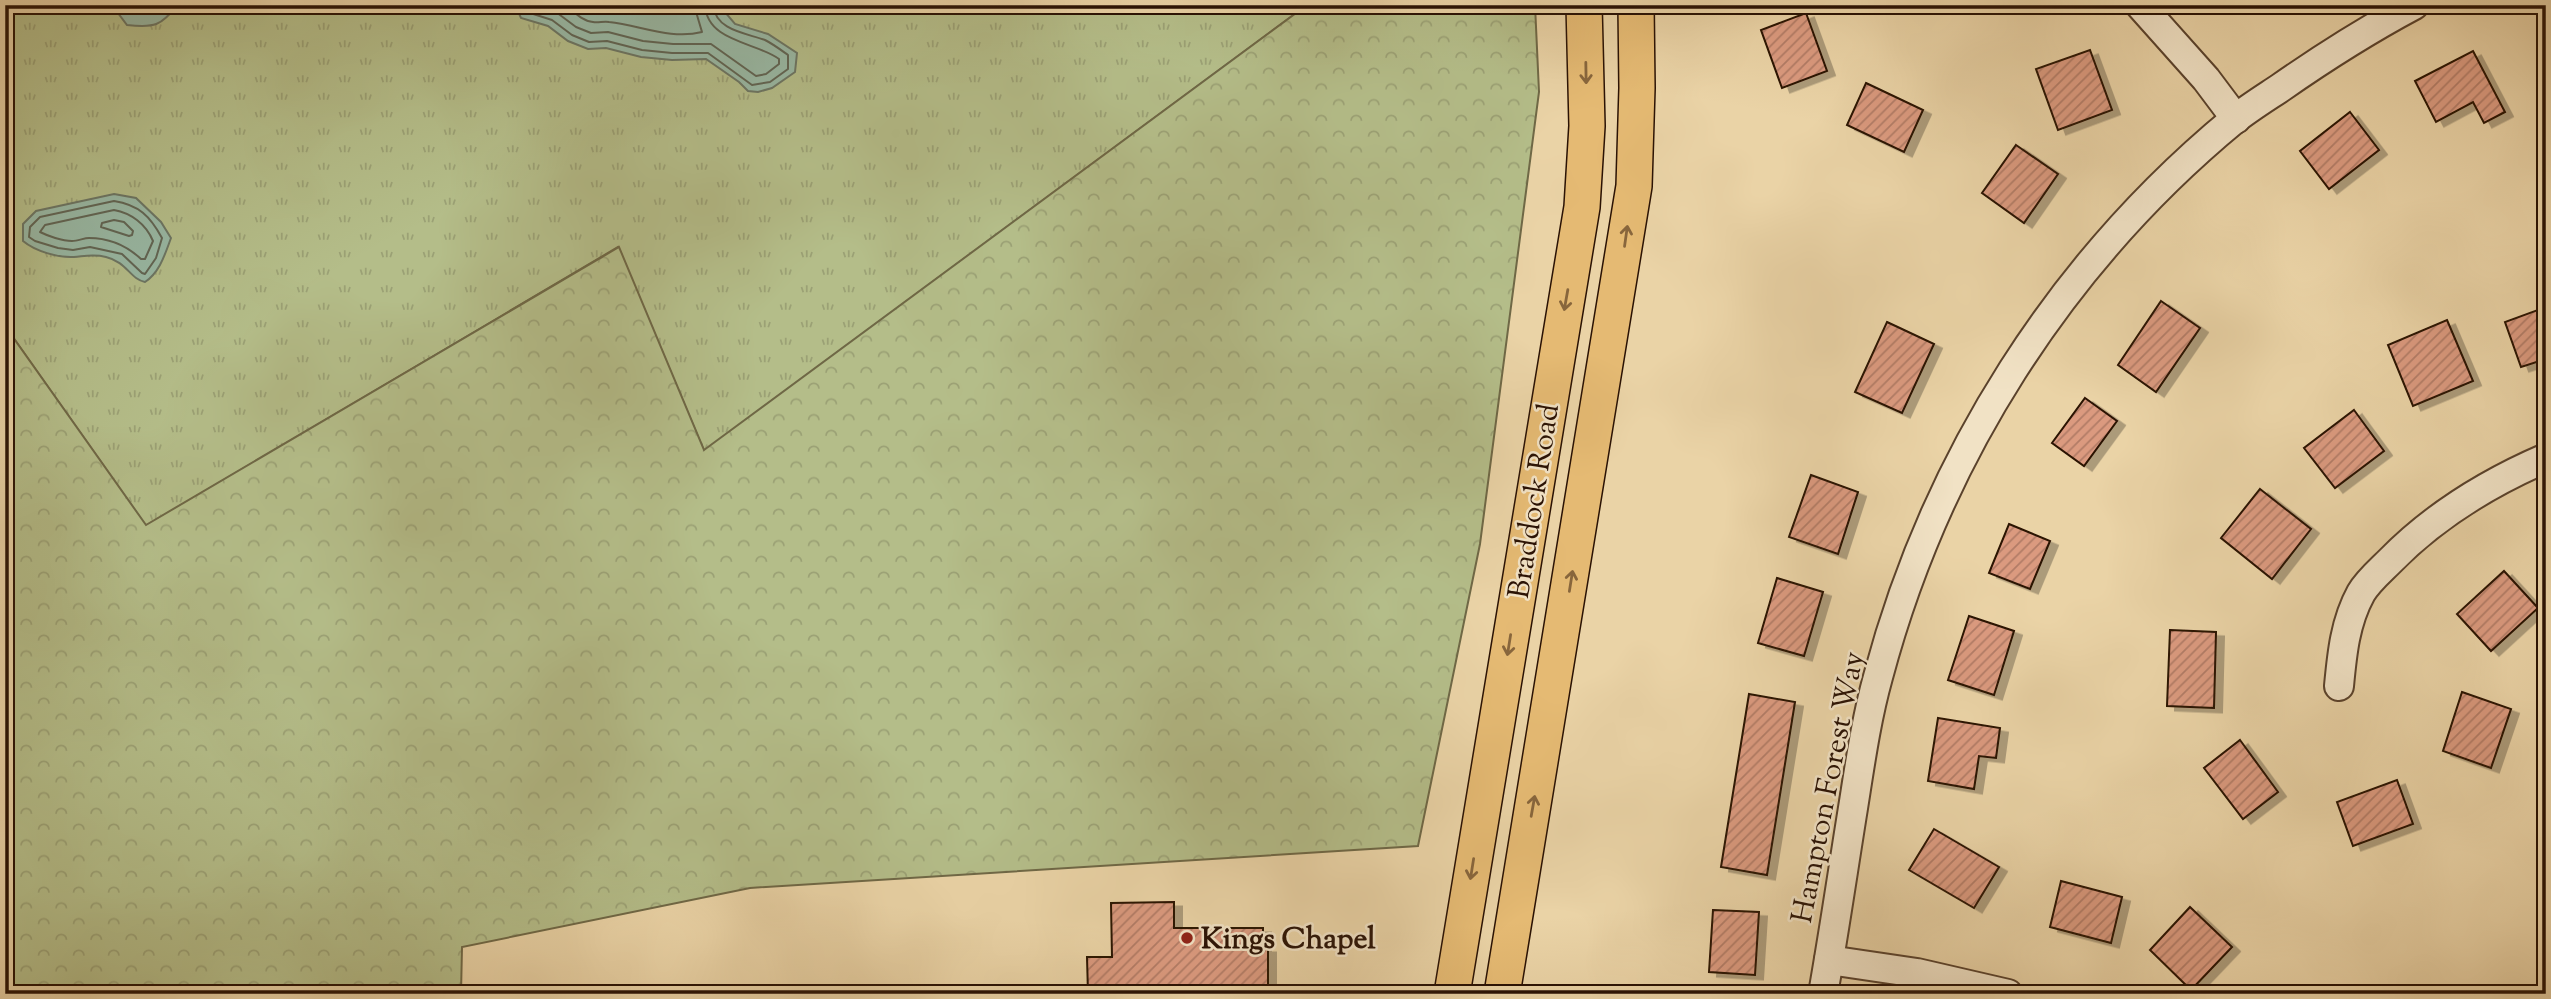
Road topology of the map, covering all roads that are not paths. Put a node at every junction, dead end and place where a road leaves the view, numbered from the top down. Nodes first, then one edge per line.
1 (1584, 5) edge
2 (1636, 5) edge
3 (2140, 5) edge
4 (2414, 5) edge
5 (2236, 119) junction
6 (2546, 458) edge
7 (2339, 686) dead end
8 (1829, 960) junction
9 (1452, 994) edge
10 (1502, 994) edge
11 (1823, 994) edge
12 (2008, 994) edge

1 -> 9 main road, Braddock Road
10 -> 2 main road, Braddock Road
3 - 5 street
4 - 5 street, Hampton Forest Way
5 - 8 street, Hampton Forest Way
6 - 7 street
8 - 11 street, Hampton Forest Way
8 - 12 street

